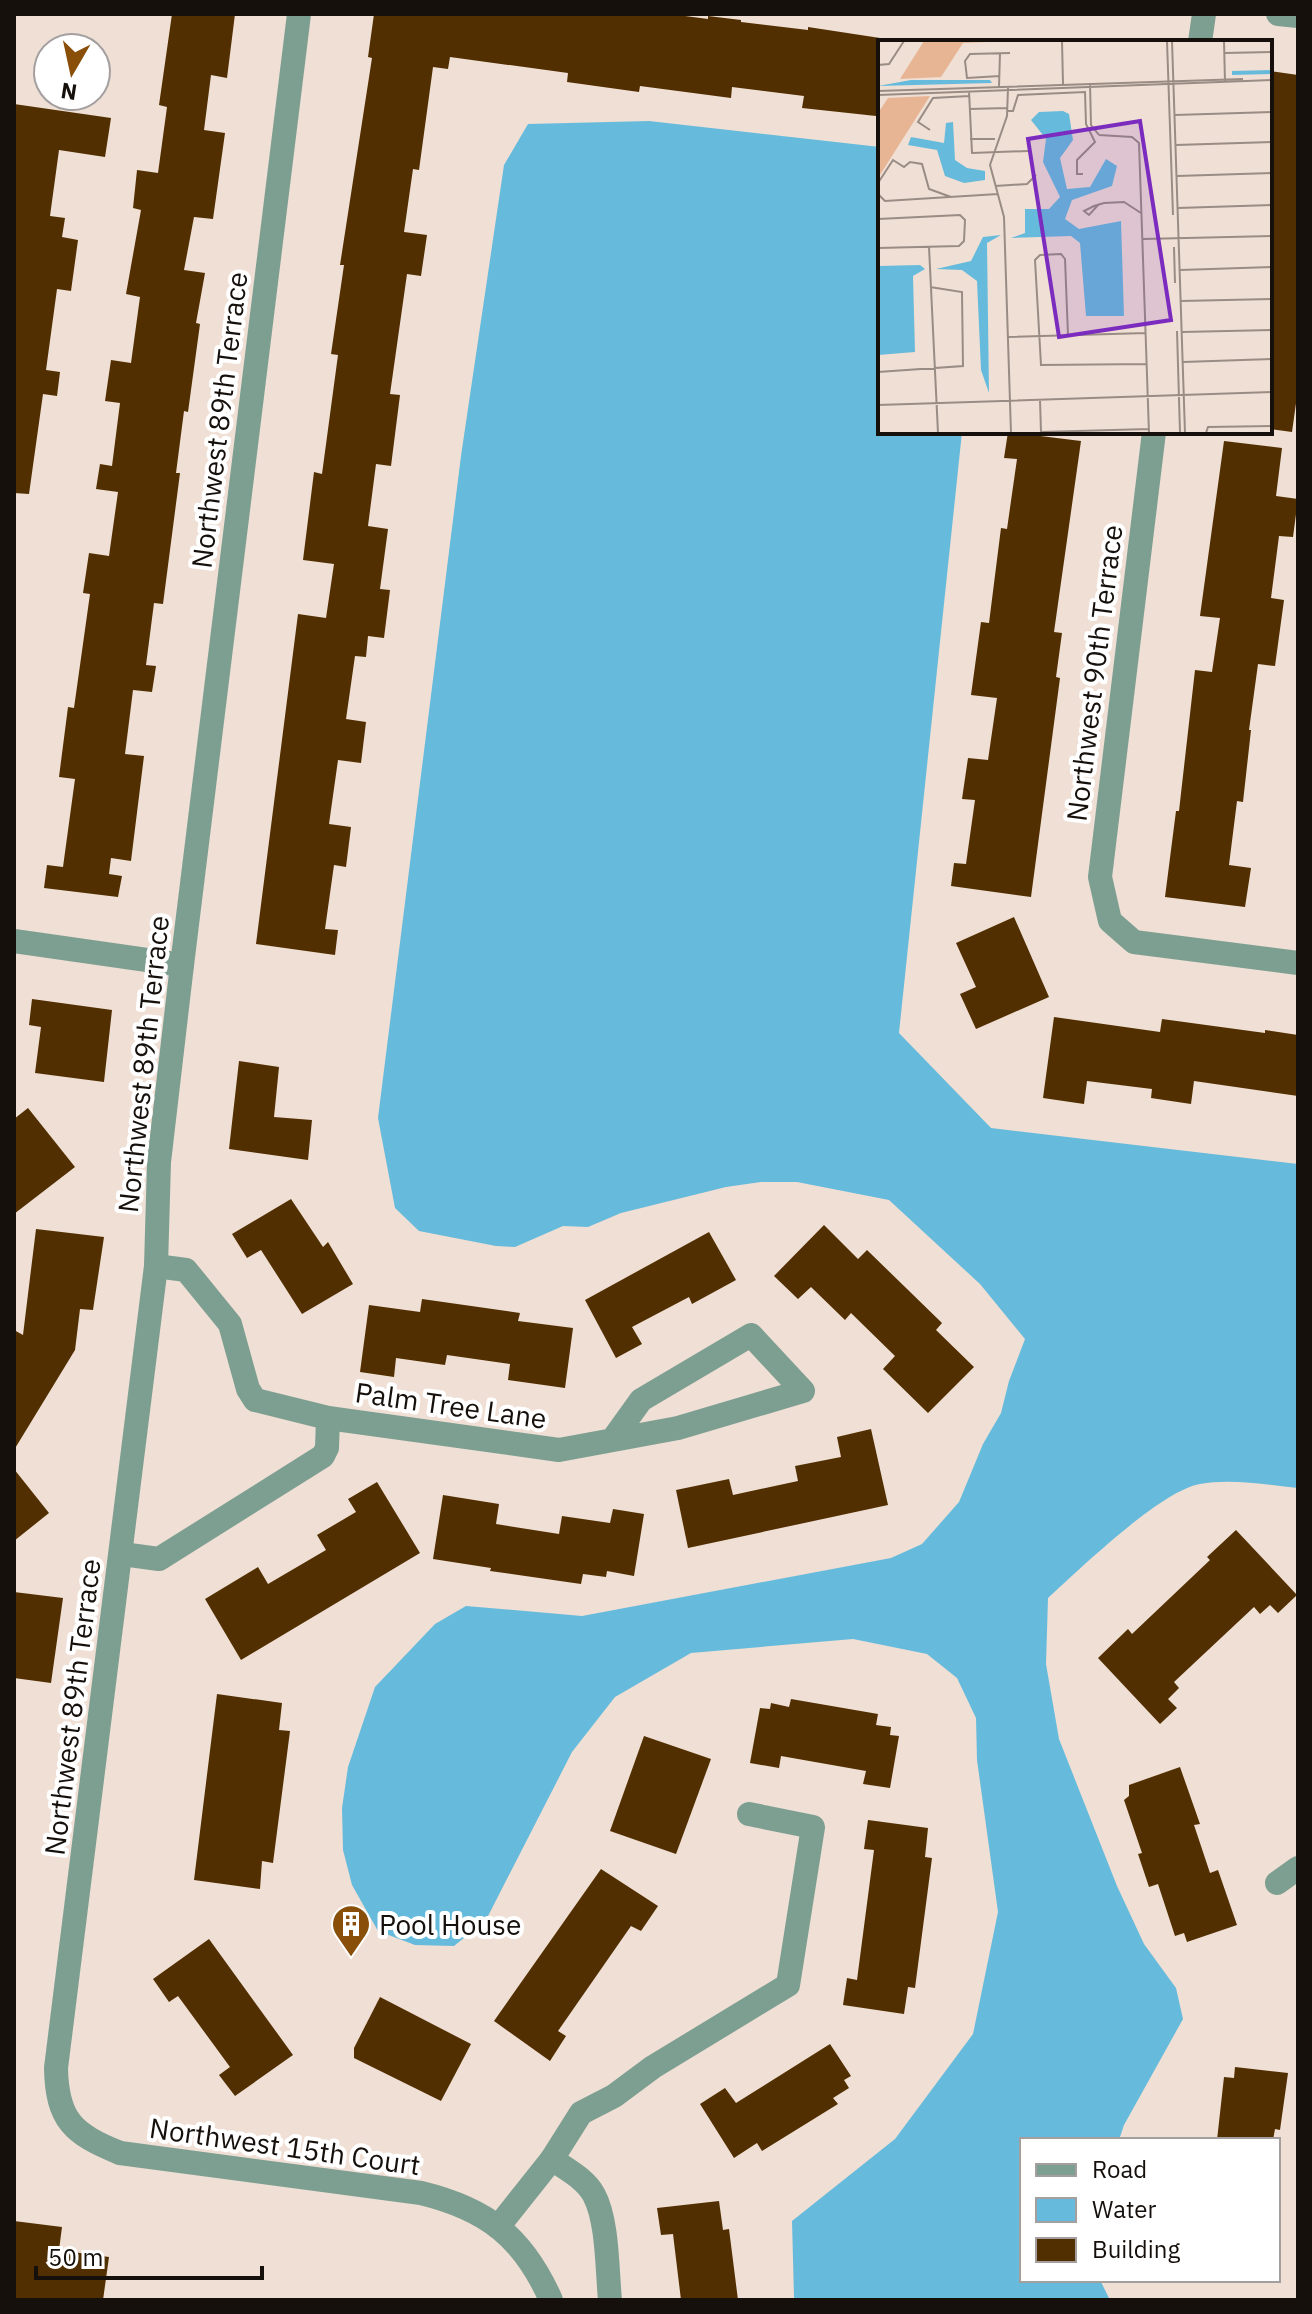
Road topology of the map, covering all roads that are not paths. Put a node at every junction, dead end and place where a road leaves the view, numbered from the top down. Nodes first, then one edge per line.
1 (299, 14) edge
2 (1204, 14) edge
3 (1278, 14) edge
4 (1298, 16) edge
5 (1200, 40) edge
6 (1154, 434) edge
7 (14, 941) edge
8 (1298, 963) edge
9 (182, 965) junction
10 (156, 1266) junction
11 (328, 1418) junction
12 (613, 1439) junction
13 (122, 1554) junction
14 (749, 1814) dead end
15 (1298, 1868) edge
16 (1277, 1883) dead end
17 (67, 2119) joint
18 (552, 2159) junction
19 (498, 2227) junction
20 (551, 2300) edge
21 (610, 2300) edge

1 - 9 street, Northwest 89th Terrace
2 - 5 street
3 - 4 street
6 - 8 street, Northwest 90th Terrace
7 - 9 street
9 - 10 street, Northwest 89th Terrace
10 - 11 street, Palm Tree Lane
10 - 13 street, Northwest 89th Terrace
11 - 12 street, Palm Tree Lane
11 - 13 street, Palm Tree Lane
12 - 12 street, Palm Tree Lane
13 - 17 street, Northwest 89th Terrace
14 - 18 street
15 - 16 street
17 - 19 street, Northwest 15th Court
18 - 19 street
18 - 21 street
19 - 20 street

